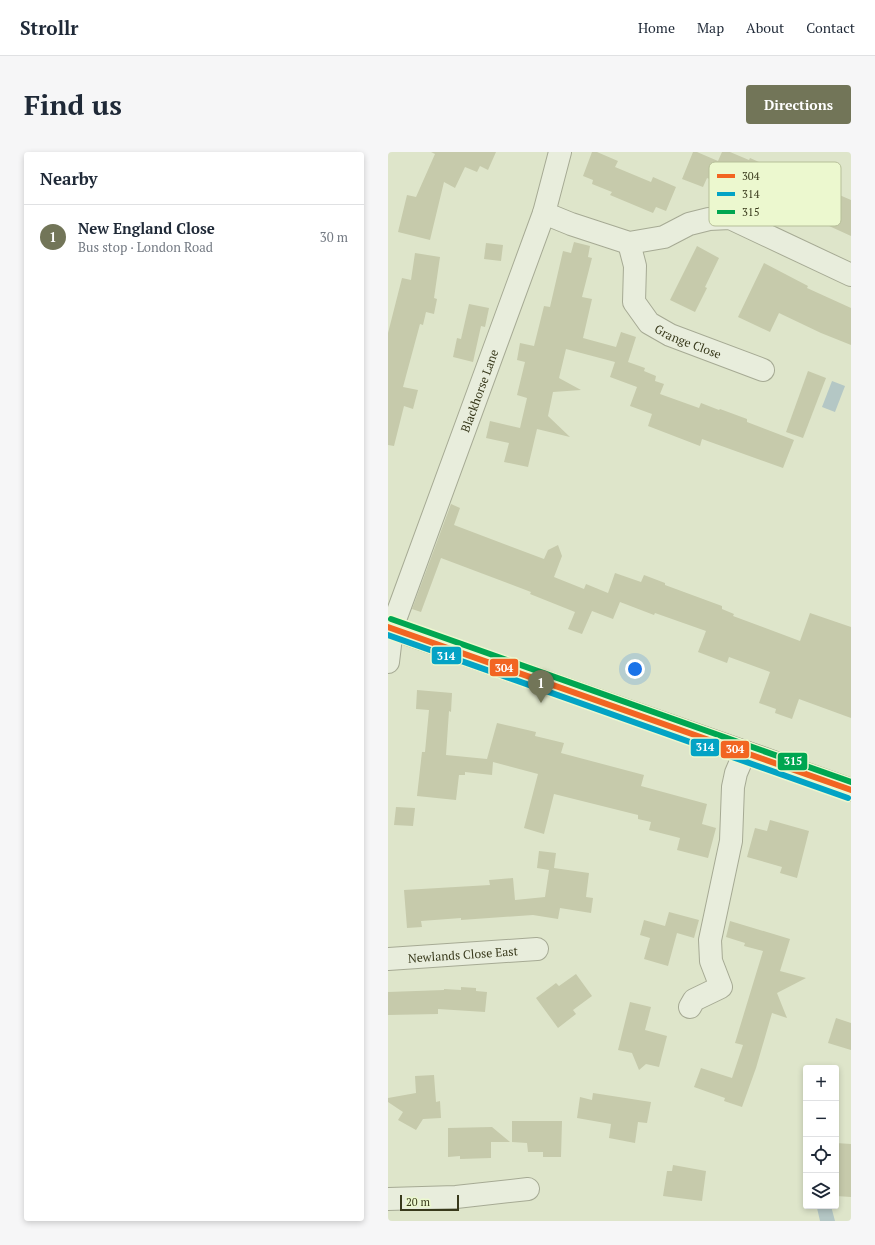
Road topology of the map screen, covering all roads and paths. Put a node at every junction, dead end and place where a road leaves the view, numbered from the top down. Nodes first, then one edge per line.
1 (560, 152) edge
2 (544, 213) junction
3 (709, 219) edge
4 (747, 226) edge
5 (630, 243) junction
6 (851, 275) edge
7 (763, 370) dead end
8 (390, 627) edge
9 (388, 662) edge
10 (745, 752) junction
11 (851, 790) edge
12 (537, 948) dead end
13 (388, 959) edge
14 (690, 1007) dead end
15 (528, 1189) dead end
16 (388, 1200) edge

1 - 2 street, Blackhorse Lane
2 - 5 street
2 - 8 street, Blackhorse Lane
3 - 5 street
4 - 6 street
5 - 7 street, Grange Close
8 - 9 street, Blackhorse Lane
8 - 10 main road
10 - 11 main road
10 - 14 street
12 - 13 street, Newlands Close East
15 - 16 street

